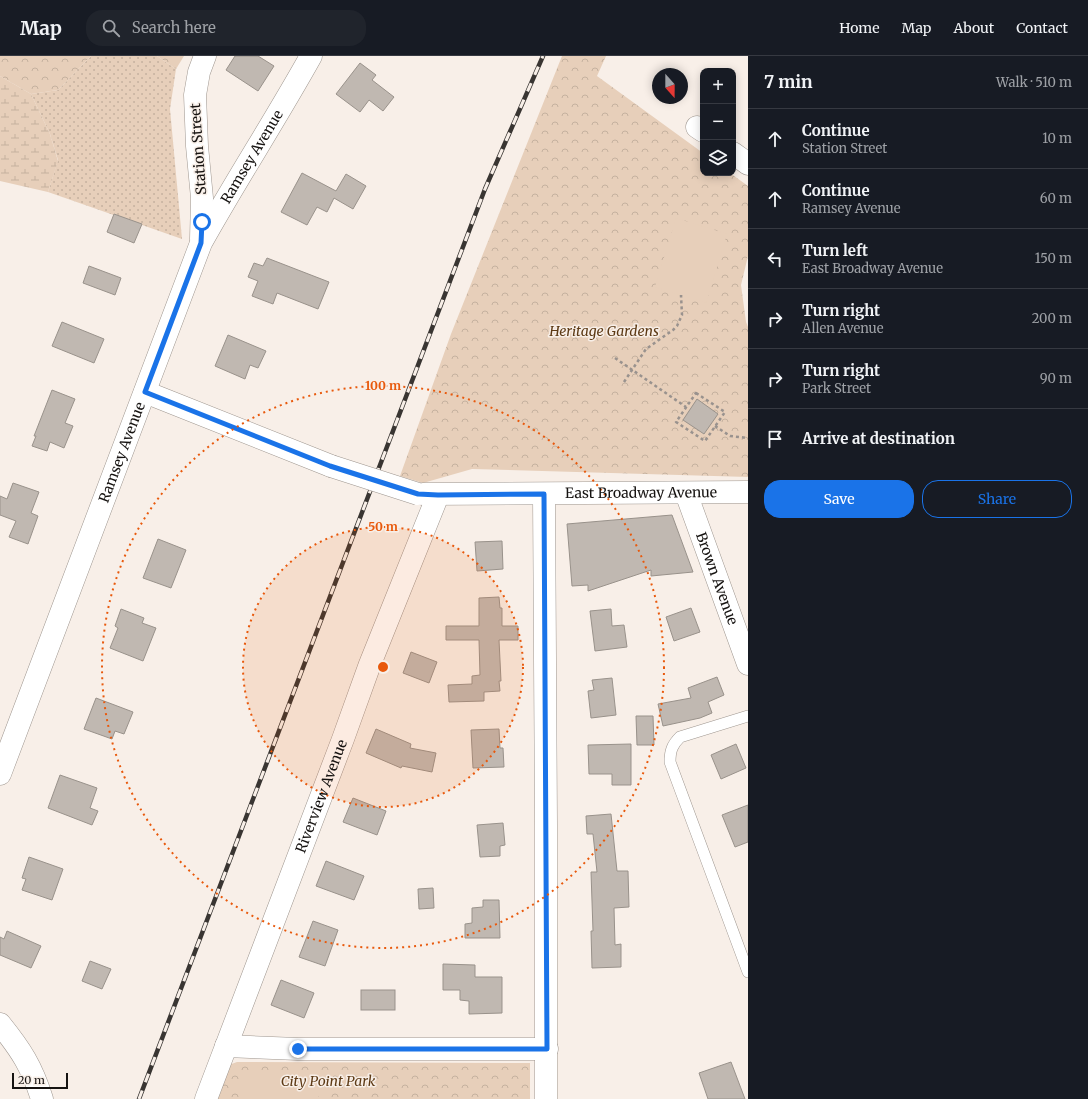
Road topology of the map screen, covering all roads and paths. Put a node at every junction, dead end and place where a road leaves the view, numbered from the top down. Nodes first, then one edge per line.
1 (205, 56) edge
2 (311, 56) edge
3 (736, 155) edge
4 (748, 164) edge
5 (201, 243) junction
6 (681, 295) dead end
7 (615, 358) dead end
8 (632, 370) junction
9 (624, 382) dead end
10 (145, 392) junction
11 (686, 407) junction
12 (715, 426) junction
13 (748, 438) edge
14 (748, 492) edge
15 (686, 493) junction
16 (428, 494) junction
17 (544, 494) junction
18 (748, 664) edge
19 (748, 716) edge
20 (0, 774) edge
21 (748, 972) edge
22 (0, 1024) edge
23 (226, 1046) junction
24 (547, 1049) junction
25 (42, 1099) edge
26 (206, 1099) edge
27 (546, 1099) edge

1 - 5 street, Station Street
2 - 5 street, Ramsey Avenue
3 - 4 street
5 - 10 street, Ramsey Avenue
6 - 8 path
7 - 8 path
8 - 9 path
8 - 11 path
10 - 16 street, East Broadway Avenue, bridge
10 - 20 street, Ramsey Avenue
11 - 12 path
11 - 12 path
12 - 13 path
14 - 15 street, East Broadway Avenue
15 - 17 street, East Broadway Avenue
15 - 18 street, Brown Avenue
16 - 17 street, East Broadway Avenue
16 - 23 street, Riverview Avenue
17 - 24 street
19 - 21 lane
22 - 25 street
23 - 24 street
23 - 26 street, Riverview Avenue
24 - 27 street

